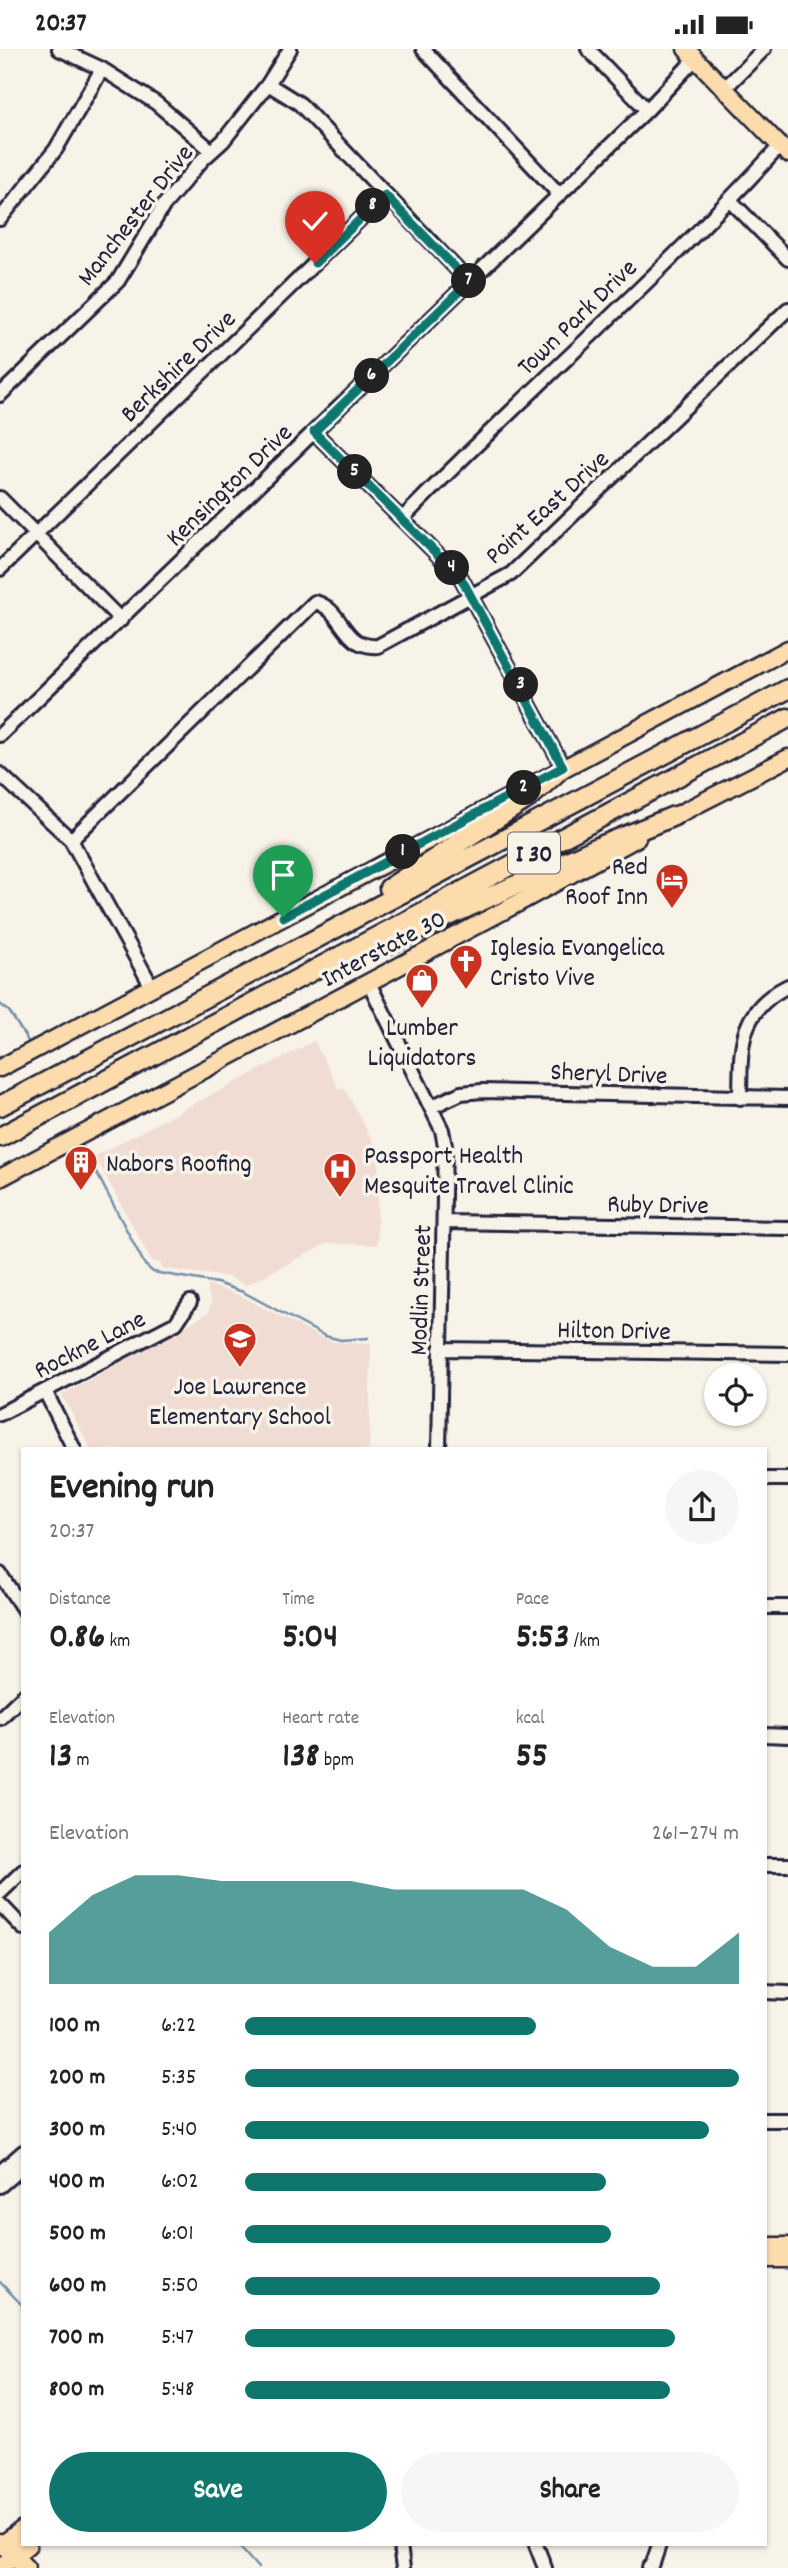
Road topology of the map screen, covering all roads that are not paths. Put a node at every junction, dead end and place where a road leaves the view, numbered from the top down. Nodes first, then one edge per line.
1 (60, 49) edge
2 (290, 49) edge
3 (423, 49) edge
4 (588, 49) edge
5 (764, 49) edge
6 (691, 54) edge
7 (102, 69) junction
8 (268, 84) junction
9 (724, 89) junction
10 (647, 110) junction
11 (784, 150) edge
12 (212, 151) junction
13 (559, 194) junction
14 (385, 195) junction
15 (730, 200) junction
16 (0, 219) edge
17 (788, 259) edge
18 (469, 282) junction
19 (788, 309) edge
20 (0, 395) edge
21 (314, 432) junction
22 (0, 498) edge
23 (403, 518) junction
24 (35, 534) junction
25 (0, 569) edge
26 (472, 596) junction
27 (121, 620) junction
28 (788, 649) edge
29 (788, 689) edge
30 (788, 718) edge
31 (0, 735) edge
32 (788, 758) edge
33 (563, 767) junction
34 (0, 774) edge
35 (674, 816) junction
36 (71, 839) junction
37 (295, 949) junction
38 (369, 983) junction
39 (788, 986) edge
40 (152, 987) junction
41 (281, 988) junction
42 (0, 1068) edge
43 (740, 1098) junction
44 (788, 1098) edge
45 (0, 1106) edge
46 (431, 1107) junction
47 (0, 1137) edge
48 (0, 1178) edge
49 (444, 1222) junction
50 (788, 1228) edge
51 (190, 1302) dead end
52 (440, 1349) junction
53 (788, 1354) edge
54 (45, 1391) junction
55 (0, 1415) edge
56 (73, 1447) edge
57 (439, 1447) edge
58 (767, 1479) edge
59 (788, 1479) edge
60 (0, 1574) edge
61 (21, 1606) edge
62 (767, 1607) edge
63 (788, 1608) edge
64 (21, 1698) edge
65 (0, 1718) edge
66 (767, 1735) edge
67 (788, 1736) edge
68 (767, 1865) edge
69 (788, 1865) edge
70 (21, 1873) edge
71 (0, 1893) edge
72 (0, 1904) edge
73 (21, 1926) edge
74 (767, 1992) edge
75 (788, 1993) edge
76 (767, 2120) edge
77 (788, 2120) edge
78 (21, 2154) edge
79 (21, 2168) edge
80 (0, 2172) edge
81 (0, 2186) edge
82 (767, 2246) edge
83 (788, 2246) edge
84 (767, 2259) edge
85 (788, 2259) edge
86 (21, 2531) edge
87 (400, 2546) edge
88 (536, 2546) edge
89 (659, 2546) edge
90 (4, 2547) edge
91 (0, 2567) edge
92 (26, 2568) edge
93 (403, 2568) edge
94 (545, 2568) edge
95 (649, 2568) edge

1 - 7 street
2 - 8 street, Manchester Drive
3 - 13 street
4 - 10 street
5 - 9 street
6 - 9 main road
6 - 10 street, Kensington Drive
7 - 12 street
7 - 16 street
8 - 12 street, Manchester Drive
8 - 14 street
9 - 11 main road
10 - 13 street, Kensington Drive
11 - 15 street, Town Park Drive
12 - 20 street, Manchester Drive
13 - 18 street, Kensington Drive
14 - 18 street
14 - 24 street, Berkshire Drive
15 - 17 street
15 - 23 street, Town Park Drive
18 - 21 street, Kensington Drive
19 - 26 street, Point East Drive
21 - 23 street
21 - 27 street, Kensington Drive
22 - 24 street
23 - 26 street
24 - 25 street, Berkshire Drive
24 - 27 street
26 - 33 street
26 - 36 street, Point East Drive
27 - 31 street, Kensington Drive
28 - 33 main road
29 - 37 highway, I 30
30 - 41 highway, I 30
32 - 35 main road, Interstate 30
33 - 37 highway
33 - 40 main road
34 - 36 street
35 - 38 main road, Interstate 30
35 - 41 highway
36 - 40 street
37 - 45 highway, I 30
38 - 46 street, Modlin Street
38 - 48 main road, Interstate 30
39 - 43 street
40 - 42 main road
41 - 47 highway, I 30
43 - 44 street, Sheryl Drive
43 - 46 street, Sheryl Drive
46 - 49 street, Modlin Street
49 - 50 street, Ruby Drive
49 - 52 street, Modlin Street
51 - 54 street, Rockne Lane
52 - 53 street, Hilton Drive
52 - 57 street, Modlin Street
54 - 55 street, Rockne Lane
54 - 56 street
58 - 59 street
60 - 61 street
62 - 63 street
64 - 65 street
66 - 67 street
68 - 69 street
70 - 71 street
72 - 73 street
74 - 75 street
76 - 77 street
78 - 80 street
79 - 81 street
82 - 83 main road
84 - 85 main road
86 - 90 main road
87 - 93 street
88 - 94 street
89 - 95 street
90 - 91 main road
90 - 92 main road

